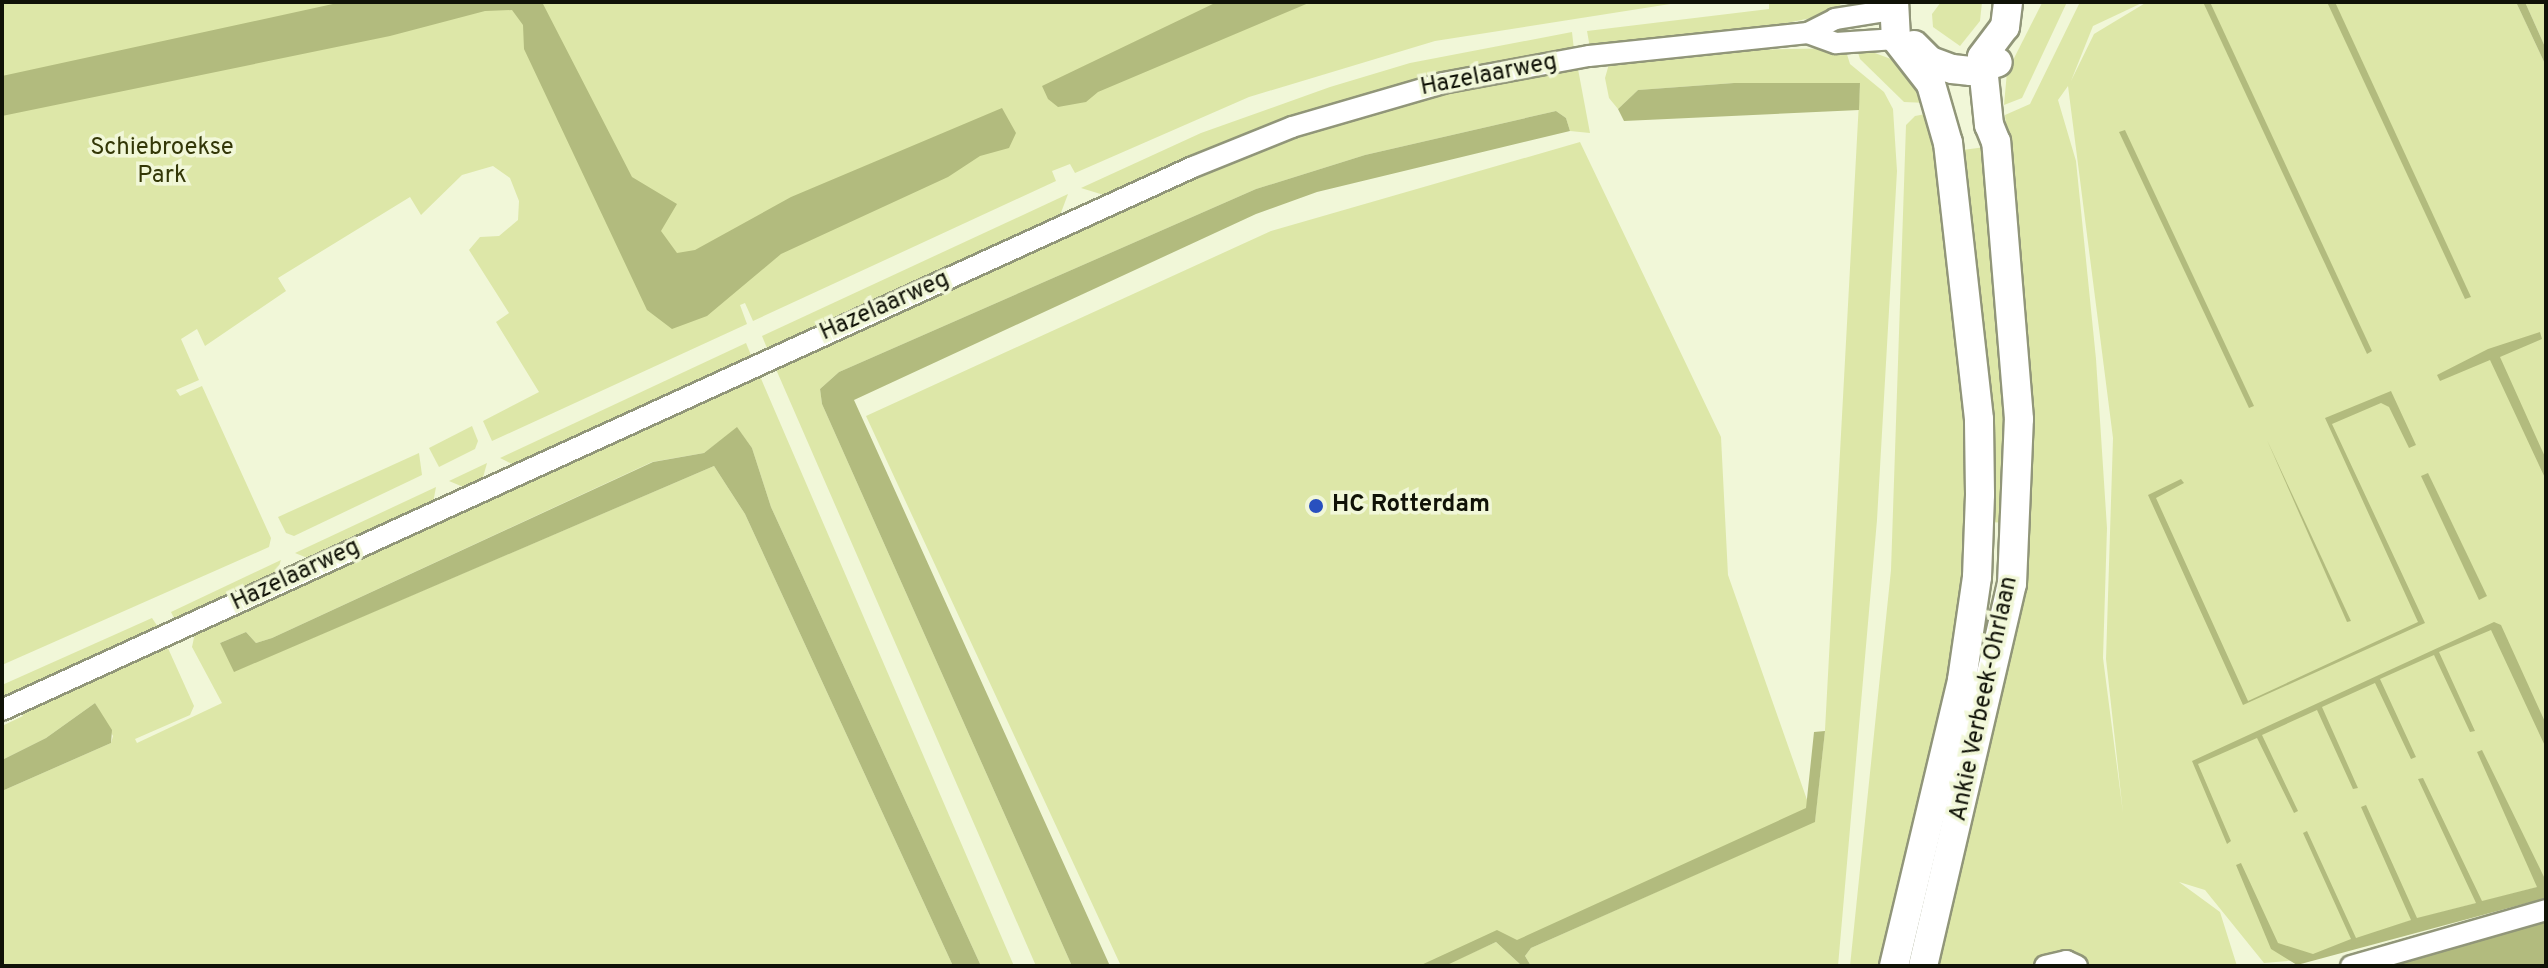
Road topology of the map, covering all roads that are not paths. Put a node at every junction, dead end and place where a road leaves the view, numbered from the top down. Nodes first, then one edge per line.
1 (2008, 2) edge
2 (2024, 2) edge
3 (1899, 5) edge
4 (1808, 33) junction
5 (1903, 39) junction
6 (1989, 66) junction
7 (1938, 76) junction
8 (2, 710) edge
9 (2546, 910) edge
10 (1894, 966) edge
11 (1923, 966) edge
12 (2045, 966) edge
13 (2077, 966) edge
14 (2351, 966) edge

1 - 6 main road
2 - 6 main road
3 - 4 street, Hazelaarweg
3 - 5 main road
4 - 5 street, Hazelaarweg
4 - 8 street, Hazelaarweg
5 - 7 main road
6 - 7 main road
6 - 11 main road, Ankie Verbeek-Ohrlaan
7 - 10 main road, Ankie Verbeek-Ohrlaan
9 - 14 street
12 - 13 street

